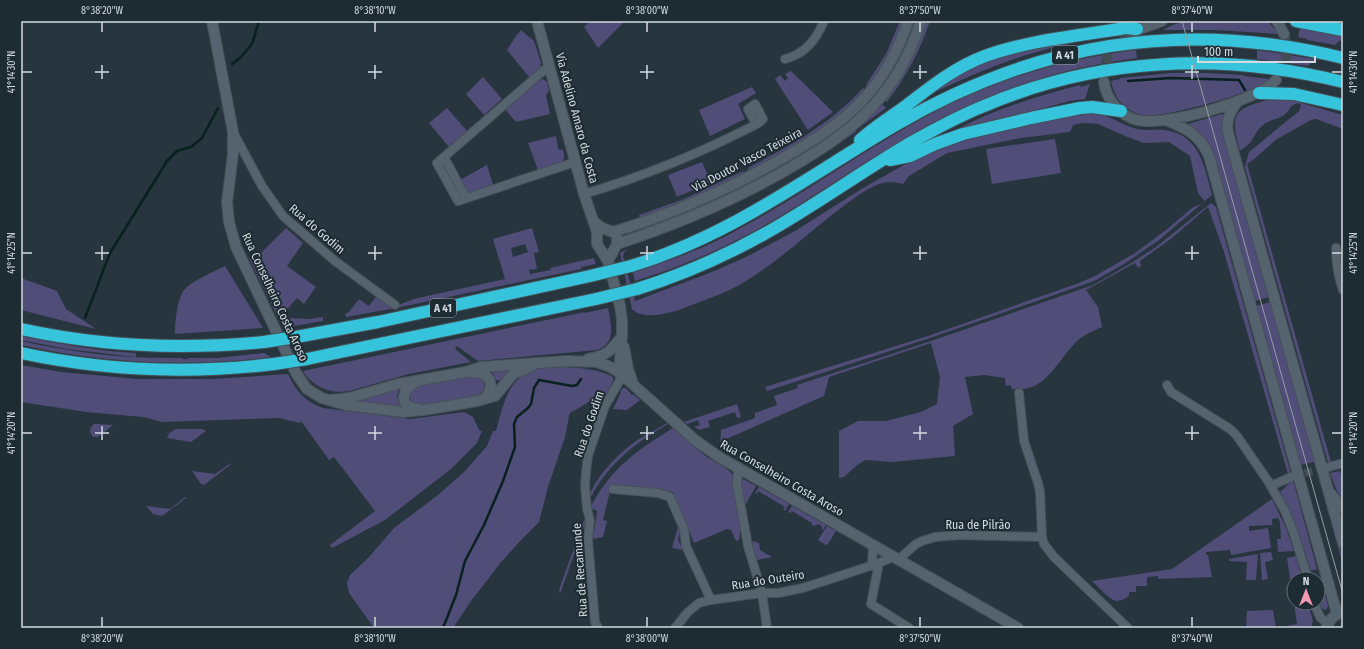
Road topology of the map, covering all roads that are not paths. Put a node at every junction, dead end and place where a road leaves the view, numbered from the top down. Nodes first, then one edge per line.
1 (212, 21) edge
2 (537, 21) edge
3 (824, 21) edge
4 (908, 21) edge
5 (921, 21) edge
6 (1277, 21) edge
7 (1296, 21) edge
8 (1158, 22) edge
9 (1136, 30) joint
10 (1343, 30) edge
11 (1284, 34) tunnel mouth
12 (784, 58) dead end
13 (1343, 58) edge
14 (550, 66) junction
15 (1276, 80) tunnel mouth
16 (1104, 82) tunnel mouth
17 (1342, 82) edge
18 (1260, 93) junction
19 (1238, 101) junction
20 (1340, 105) edge
21 (1120, 111) junction
22 (1166, 120) junction
23 (756, 124) dead end
24 (233, 132) junction
25 (881, 161) junction
26 (575, 162) junction
27 (833, 164) junction
28 (584, 194) junction
29 (593, 221) junction
30 (610, 231) junction
31 (598, 237) junction
32 (616, 246) junction
33 (1336, 248) dead end
34 (602, 249) junction
35 (608, 262) junction
36 (1343, 290) edge
37 (395, 305) dead end
38 (21, 328) edge
39 (622, 335) junction
40 (21, 353) edge
41 (577, 361) junction
42 (539, 363) junction
43 (466, 372) junction
44 (619, 372) junction
45 (419, 380) junction
46 (633, 384) junction
47 (1167, 385) dead end
48 (1019, 392) dead end
49 (484, 399) junction
50 (330, 400) junction
51 (424, 410) junction
52 (1343, 463) edge
53 (1329, 467) tunnel mouth
54 (738, 469) junction
55 (1291, 477) tunnel mouth
56 (1270, 486) junction
57 (613, 490) dead end
58 (1328, 490) junction
59 (1343, 508) edge
60 (587, 509) joint
61 (1042, 538) junction
62 (1343, 544) edge
63 (873, 546) junction
64 (895, 558) junction
65 (876, 564) junction
66 (1306, 571) edge
67 (762, 593) junction
68 (711, 600) junction
69 (1317, 611) edge
70 (1340, 612) edge
71 (1327, 626) edge
72 (598, 628) edge
73 (675, 628) edge
74 (767, 628) edge
75 (909, 628) edge
76 (1018, 628) edge
77 (1128, 628) edge

1 - 24 main road, Rua Conselheiro Costa Aroso
2 - 14 main road, Via Adelino Amaro da Costa
3 - 12 street
4 - 30 main road, Via Doutor Vasco Teixeira
5 - 32 main road, Via Doutor Vasco Teixeira
6 - 11 main road
7 - 10 highway
8 - 9 main road
9 - 27 highway
13 - 27 highway, A 41
14 - 26 main road, Via Adelino Amaro da Costa
14 - 26 street
15 - 18 main road
16 - 21 main road
17 - 25 highway, A 41
18 - 19 main road
18 - 20 highway
19 - 22 main road
19 - 58 main road
21 - 22 main road
21 - 25 highway
22 - 70 main road
23 - 28 street
24 - 37 street, Rua do Godim
24 - 50 main road, Rua Conselheiro Costa Aroso
25 - 40 highway, A 41, bridge
26 - 28 main road, Via Adelino Amaro da Costa
27 - 38 highway, A 41, bridge
28 - 29 main road, Via Adelino Amaro da Costa
29 - 30 main road
29 - 31 main road, Via Adelino Amaro da Costa
30 - 31 main road
30 - 32 main road
31 - 34 main road, Via Adelino Amaro da Costa
32 - 34 main road
32 - 35 main road
33 - 36 street
34 - 35 main road, Via Adelino Amaro da Costa
35 - 39 main road, Via Adelino Amaro da Costa
39 - 41 main road
39 - 44 main road, Via Adelino Amaro da Costa
39 - 46 main road, Via Adelino Amaro da Costa
41 - 42 main road, Rua Conselheiro Costa Aroso
41 - 44 main road, Rua Conselheiro Costa Aroso
42 - 43 main road, Rua Conselheiro Costa Aroso
42 - 49 main road, Rua Conselheiro Costa Aroso
43 - 45 main road, Rua Conselheiro Costa Aroso
43 - 49 main road, Rua Conselheiro Costa Aroso
44 - 46 main road, Rua Conselheiro Costa Aroso
44 - 60 street, Rua do Godim
45 - 50 main road, Rua Conselheiro Costa Aroso
45 - 51 main road
46 - 54 main road, Rua Conselheiro Costa Aroso
47 - 56 street
48 - 61 street
49 - 51 main road, Rua Conselheiro Costa Aroso
50 - 51 main road, Rua Conselheiro Costa Aroso
52 - 53 street
54 - 63 main road, Rua Conselheiro Costa Aroso
54 - 67 street
55 - 56 street
56 - 66 street
57 - 68 street
58 - 59 main road
58 - 62 main road
60 - 72 street, Rua de Recamunde
61 - 64 street, Rua de Pilrão
61 - 77 street
63 - 64 main road, Rua Conselheiro Costa Aroso
63 - 65 street
64 - 65 street, Rua do Outeiro
64 - 76 main road, Rua Conselheiro Costa Aroso
65 - 67 street, Rua do Outeiro
65 - 75 street
67 - 68 street, Rua do Outeiro
67 - 74 street
68 - 73 street, Rua do Outeiro
69 - 71 street
70 - 71 main road

